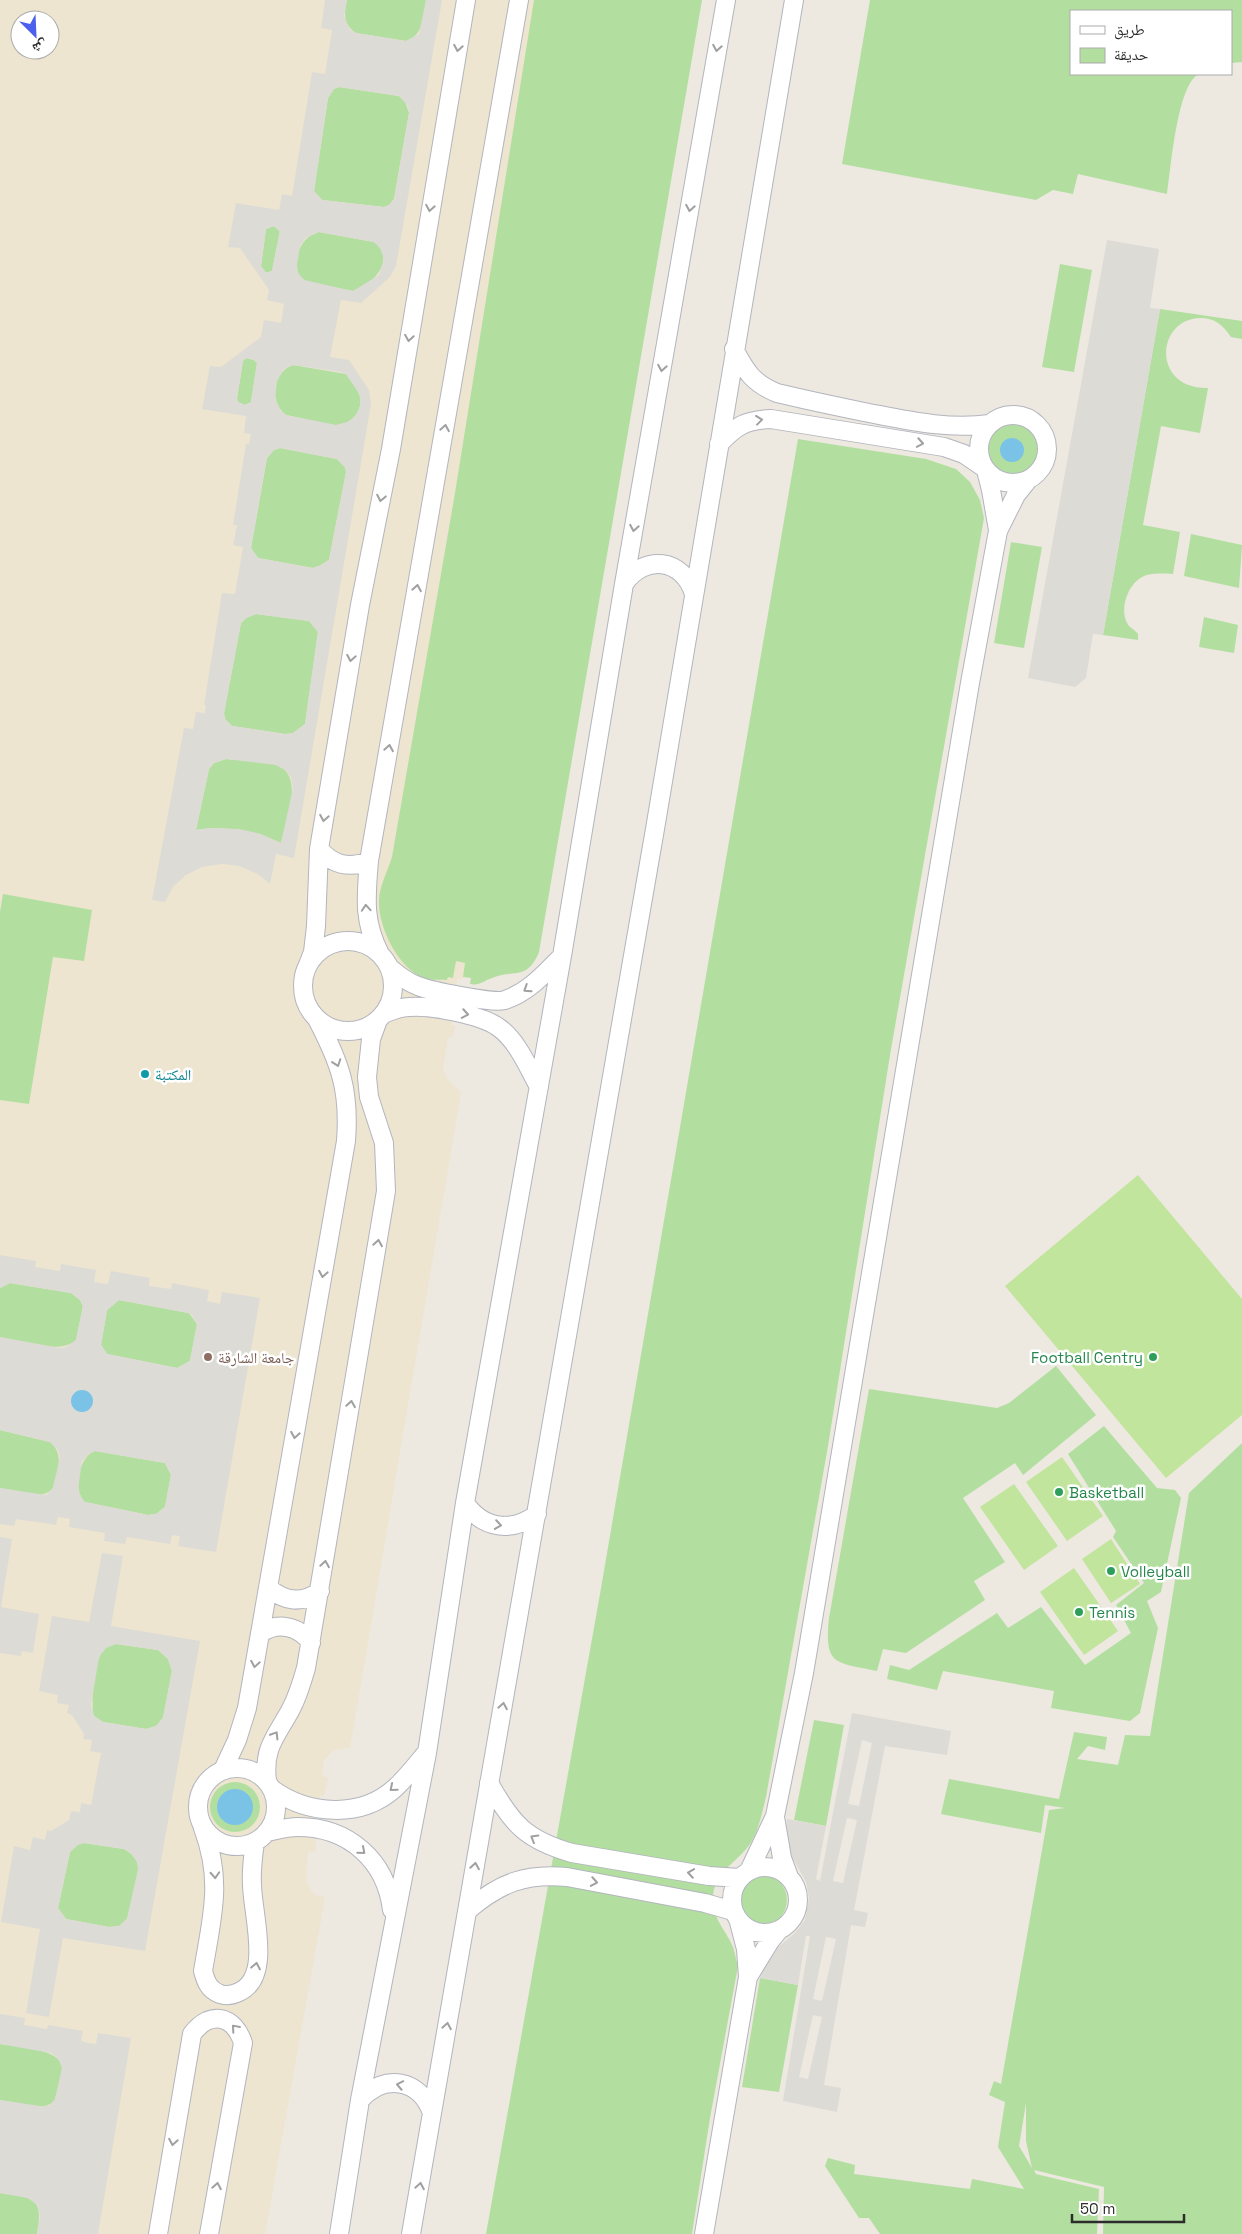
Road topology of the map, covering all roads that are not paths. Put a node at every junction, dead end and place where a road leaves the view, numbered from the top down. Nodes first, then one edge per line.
1 (466, 0) edge
2 (519, 0) edge
3 (726, 0) edge
4 (794, 0) edge
5 (734, 349) junction
6 (838, 406) junction
7 (990, 424) junction
8 (834, 429) junction
9 (719, 444) junction
10 (984, 468) junction
11 (1028, 480) junction
12 (998, 531) junction
13 (624, 584) junction
14 (694, 594) junction
15 (319, 848) junction
16 (369, 861) junction
17 (562, 956) junction
18 (385, 961) junction
19 (308, 965) junction
20 (437, 991) junction
21 (503, 1001) junction
22 (435, 1009) junction
23 (380, 1017) junction
24 (317, 1019) junction
25 (500, 1027) junction
26 (539, 1087) junction
27 (465, 1503) junction
28 (537, 1514) junction
29 (268, 1587) junction
30 (320, 1591) junction
31 (260, 1634) junction
32 (311, 1643) junction
33 (427, 1753) junction
34 (222, 1770) junction
35 (489, 1783) junction
36 (269, 1785) junction
37 (339, 1811) junction
38 (775, 1816) junction
39 (203, 1828) junction
40 (337, 1834) junction
41 (261, 1837) junction
42 (572, 1853) junction
43 (744, 1874) junction
44 (567, 1877) junction
45 (789, 1877) junction
46 (468, 1910) junction
47 (736, 1916) junction
48 (394, 1920) junction
49 (780, 1930) junction
50 (748, 1977) junction
51 (360, 2100) junction
52 (432, 2113) junction
53 (158, 2234) edge
54 (209, 2234) edge
55 (339, 2234) edge
56 (411, 2234) edge
57 (704, 2234) edge

1 -> 15 street
16 -> 2 street
3 -> 13 street
4 - 5 street
5 - 6 street
5 - 9 street
6 - 7 street
6 - 8 street
7 - 10 street
7 - 11 street
9 -> 8 street
8 -> 10 street
9 - 14 street
10 - 11 street
10 - 12 street
11 - 12 street
12 - 38 street
13 - 14 street
13 - 17 street
14 - 28 street
15 - 16 street
15 - 19 street
18 -> 16 street
17 -> 21 street
17 - 26 street
18 - 19 street
18 - 20 street
18 - 23 street
19 - 24 street
20 - 21 street
20 - 22 street
21 - 25 street
22 - 23 street
22 -> 25 street
23 - 24 street
30 -> 23 street
24 -> 29 street
25 - 26 street
26 - 27 street
27 -> 28 street
27 - 33 street
35 -> 28 street
29 - 30 street
29 - 31 street
30 - 32 street
31 - 32 street
31 -> 34 street
36 -> 32 street
33 -> 37 street
33 - 48 street
34 - 36 street
34 - 39 street
42 -> 35 street
46 -> 35 street
36 - 37 street
36 - 41 street
37 - 40 street
38 - 43 street
38 - 45 street
39 - 41 street
39 -> 41 street
40 - 41 street
40 -> 48 street
43 -> 42 street
42 - 44 street
43 - 45 street
43 - 47 street
44 - 46 street
44 -> 47 street
45 - 49 street
52 -> 46 street
47 - 49 street
47 - 50 street
48 - 51 street
49 - 50 street
50 - 57 street
52 -> 51 street
51 - 55 street
56 -> 52 street
54 -> 53 street

